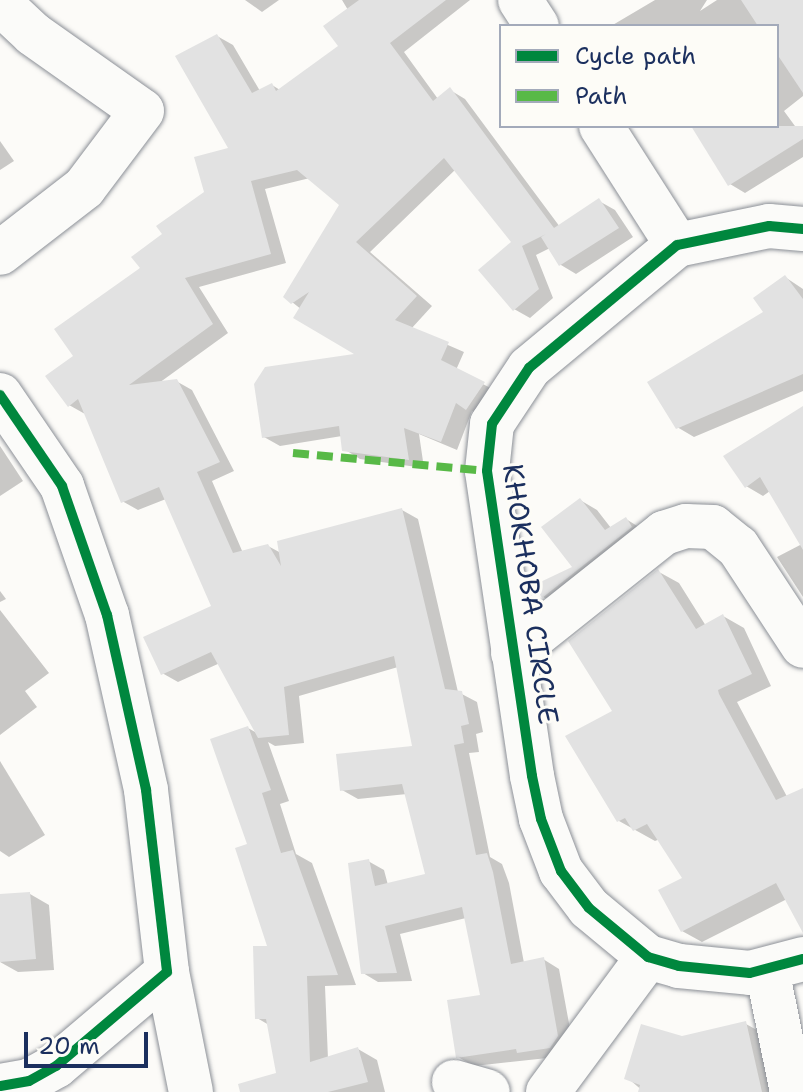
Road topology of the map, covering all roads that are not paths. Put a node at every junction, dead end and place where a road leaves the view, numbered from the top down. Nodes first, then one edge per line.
1 (520, 0) edge
2 (0, 3) edge
3 (536, 24) edge
4 (602, 128) edge
5 (803, 229) edge
6 (677, 245) junction
7 (0, 253) edge
8 (0, 395) edge
9 (803, 646) edge
10 (513, 653) junction
11 (648, 957) junction
12 (785, 964) edge
13 (167, 972) junction
14 (0, 1086) edge
15 (191, 1092) edge
16 (548, 1092) edge
17 (792, 1092) edge

1 - 3 street
2 - 7 street
4 - 6 street
5 - 6 street, KHOKHOBA CIRCLE
6 - 10 street, KHOKHOBA CIRCLE
8 - 13 street
9 - 10 street
10 - 11 street, KHOKHOBA CIRCLE
11 - 12 street, KHOKHOBA CIRCLE
11 - 16 street
12 - 17 street
13 - 14 street
13 - 15 street

